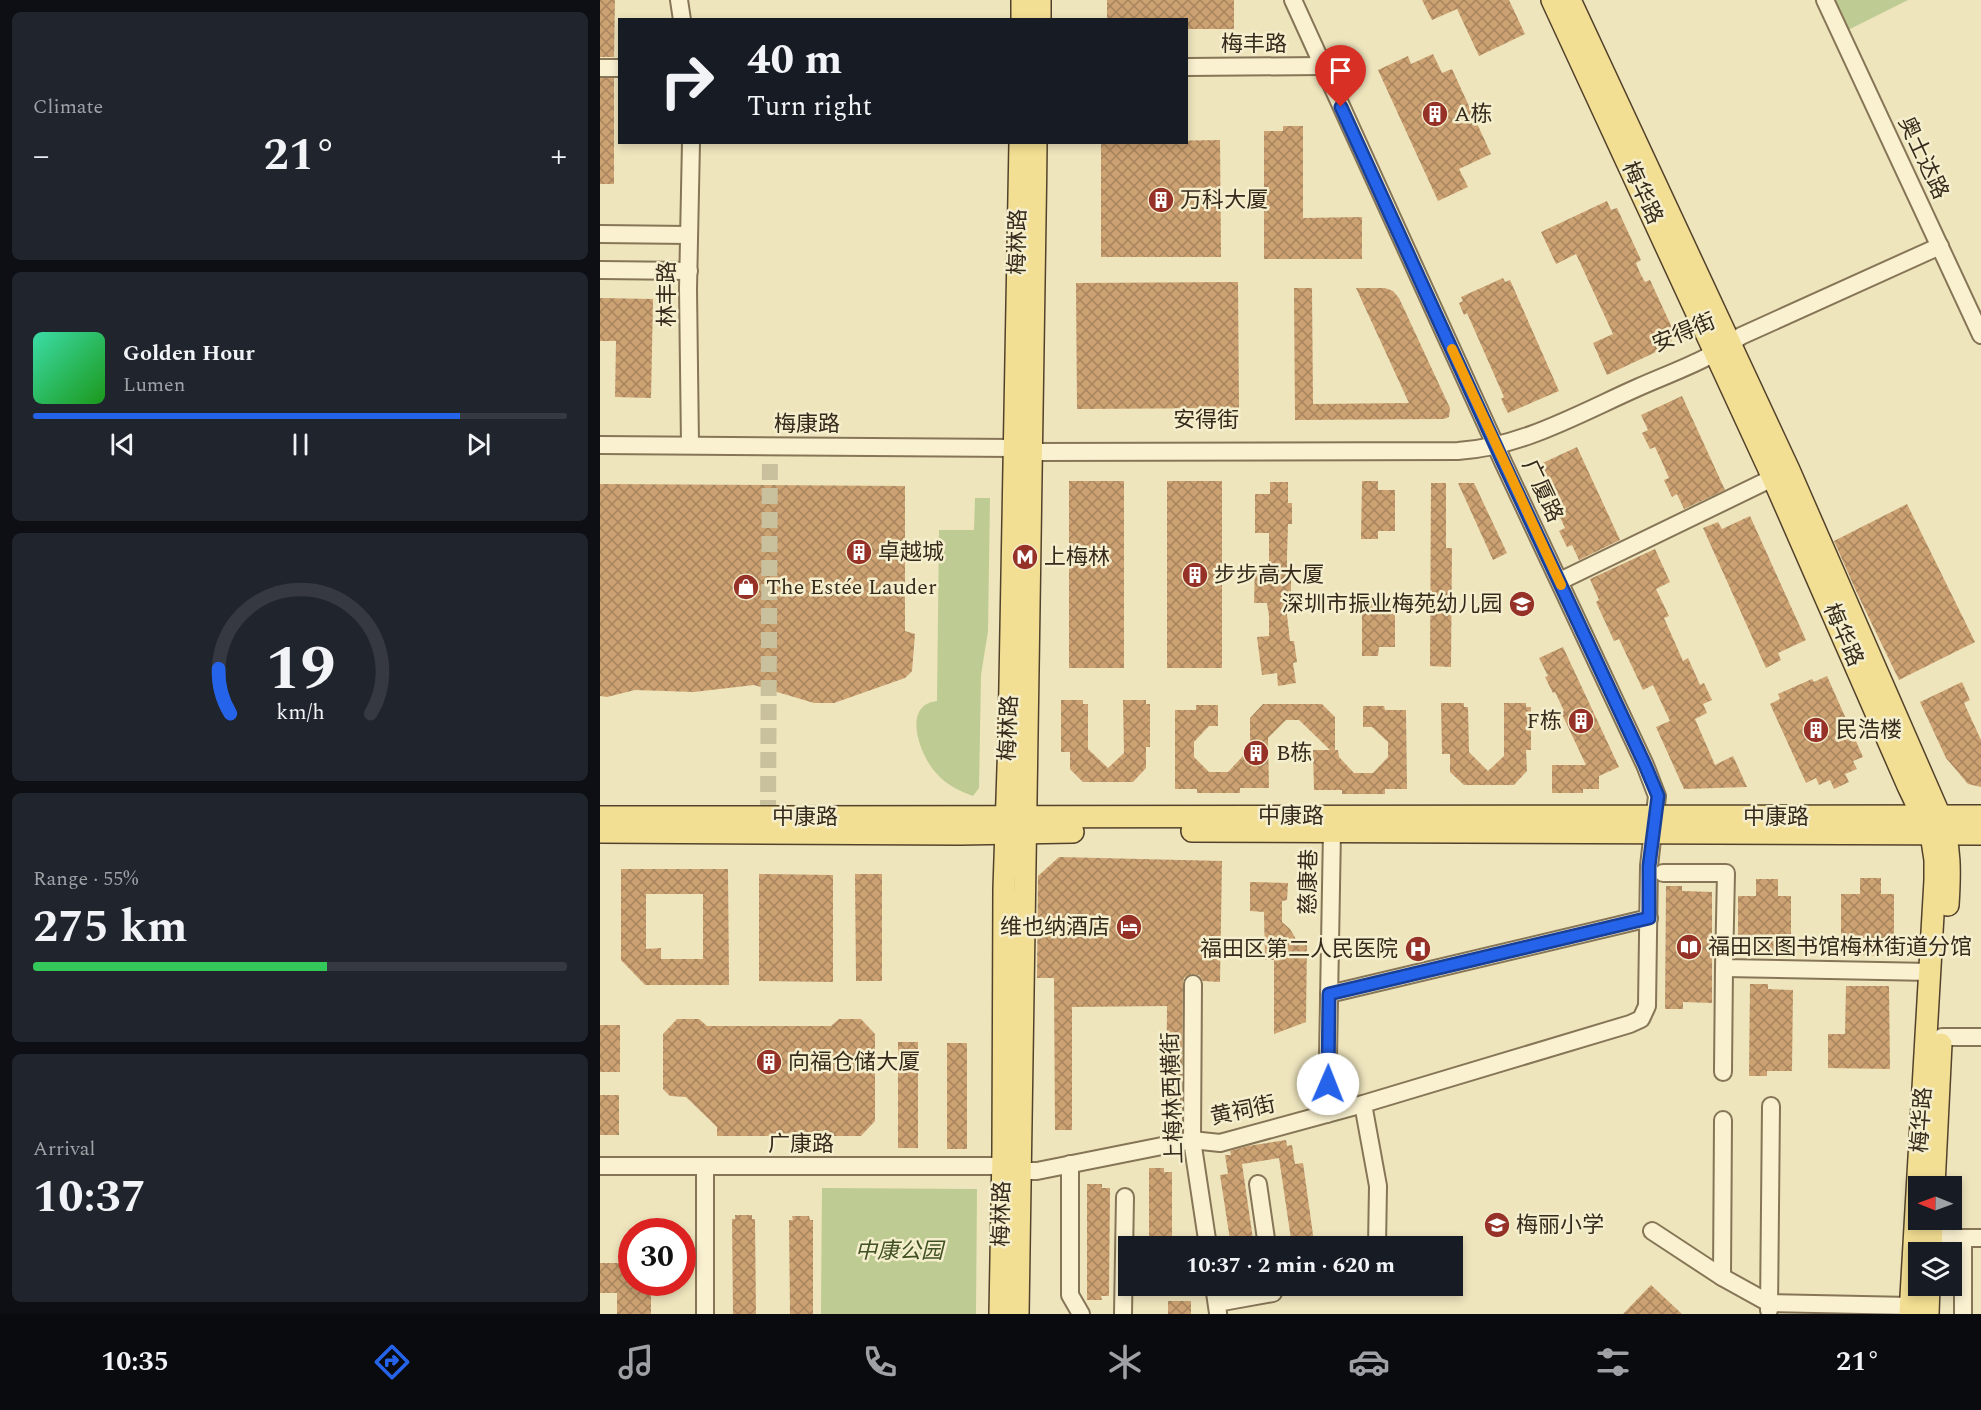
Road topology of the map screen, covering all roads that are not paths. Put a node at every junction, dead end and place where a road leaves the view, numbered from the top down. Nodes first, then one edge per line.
1 (679, 0) edge
2 (1022, 0) edge
3 (1040, 0) edge
4 (1293, 0) edge
5 (1552, 0) edge
6 (1570, 0) edge
7 (1825, 0) edge
8 (682, 18) edge
9 (1022, 18) edge
10 (1040, 18) edge
11 (1322, 66) junction
12 (1188, 67) edge
13 (600, 68) edge
14 (618, 68) edge
15 (691, 144) edge
16 (1020, 144) edge
17 (1036, 144) edge
18 (600, 234) edge
19 (689, 235) junction
20 (1940, 246) junction
21 (600, 270) edge
22 (688, 271) junction
23 (1981, 335) edge
24 (1725, 343) junction
25 (1494, 442) junction
26 (600, 445) edge
27 (690, 445) junction
28 (1027, 448) junction
29 (1781, 474) junction
30 (1560, 581) junction
31 (1019, 739) junction
32 (1981, 816) edge
33 (600, 817) edge
34 (1016, 825) junction
35 (1088, 825) junction
36 (1654, 825) junction
37 (1935, 825) junction
38 (939, 826) junction
39 (1332, 831) junction
40 (600, 832) edge
41 (1981, 834) edge
42 (1663, 873) dead end
43 (1014, 889) junction
44 (1649, 918) junction
45 (1724, 968) junction
46 (1931, 972) junction
47 (1193, 984) dead end
48 (1329, 994) junction
49 (1641, 1019) joint
50 (1942, 1037) junction
51 (1981, 1038) edge
52 (1723, 1072) dead end
53 (1363, 1104) junction
54 (1771, 1106) dead end
55 (1327, 1114) junction
56 (1723, 1120) dead end
57 (1192, 1140) junction
58 (1070, 1164) junction
59 (600, 1166) edge
60 (705, 1166) junction
61 (1012, 1168) junction
62 (1935, 1176) edge
63 (1258, 1184) dead end
64 (1125, 1197) dead end
65 (1652, 1231) dead end
66 (1206, 1236) edge
67 (1266, 1236) edge
68 (1377, 1236) edge
69 (1932, 1237) edge
70 (1963, 1238) junction
71 (1981, 1238) edge
72 (1722, 1277) junction
73 (1263, 1296) edge
74 (1924, 1296) edge
75 (1769, 1308) edge
76 (1218, 1309) edge
77 (1818, 1309) edge
78 (1916, 1311) edge
79 (705, 1314) edge
80 (1000, 1314) edge
81 (1018, 1314) edge
82 (1081, 1314) edge
83 (1123, 1314) edge
84 (1963, 1314) edge

1 - 8 street
2 - 9 main road
3 - 10 main road
4 - 11 street, 广厦路
5 - 24 main road, 梅华路
6 - 24 main road, 梅华路
7 - 20 street, 奥士达路
11 - 12 street, 梅丰路
11 - 25 street, 广厦路
13 - 14 street
15 - 19 street, 林丰路
16 - 28 main road, 梅林路
17 - 28 main road, 梅林路
18 - 19 street
19 - 22 street, 林丰路
20 - 23 street, 奥士达路
20 - 24 street, 安得街
21 - 22 street
22 - 27 street, 林丰路
24 - 25 street, 安得街
24 - 29 main road, 梅华路
25 - 28 street, 安得街
25 - 30 street, 广厦路
26 - 27 street, 梅康路
27 - 28 street, 梅康路
28 - 31 main road, 梅林路
29 - 30 street
29 - 37 main road, 梅华路
30 - 36 street, 广厦路
31 - 34 main road, 梅林路
31 - 35 main road
31 - 38 main road
32 - 37 main road, 中康路
33 - 38 main road, 中康路
34 - 35 main road, 中康路
34 - 38 main road, 中康路
34 - 43 main road, 梅林路
35 - 36 main road, 中康路
35 - 39 main road, 中康路
35 - 43 main road
36 - 37 main road, 中康路
36 - 39 main road, 中康路
36 - 44 street, 广厦路
37 - 41 main road, 中康路
37 - 46 main road, 梅华路
37 - 50 main road, 梅华路
38 - 40 main road, 中康路
38 - 43 main road
39 - 48 street, 慈康巷
42 - 45 street
43 - 61 main road, 梅林路
44 - 48 street
44 - 49 street, 广厦路
45 - 46 street
45 - 52 street
46 - 78 main road, 梅华路
47 - 57 street, 上梅林西横街
48 - 55 street, 慈康巷
49 - 53 street, 黄祠街
50 - 51 street
50 - 62 main road, 梅华路
53 - 55 street, 黄祠街
53 - 68 street
54 - 75 street
55 - 57 street, 黄祠街
56 - 72 street
57 - 58 street, 黄祠街
57 - 66 street, 上梅林西横街
58 - 61 street, 黄祠街
58 - 82 street
59 - 60 street, 广康路
60 - 61 street, 广康路
60 - 79 street
61 - 80 main road, 梅林路
61 - 81 main road, 梅林路
63 - 67 street
64 - 83 street
65 - 72 street
69 - 70 street
70 - 71 street
70 - 84 street
72 - 75 street
73 - 76 street
74 - 78 main road
75 - 77 street
77 - 78 street

